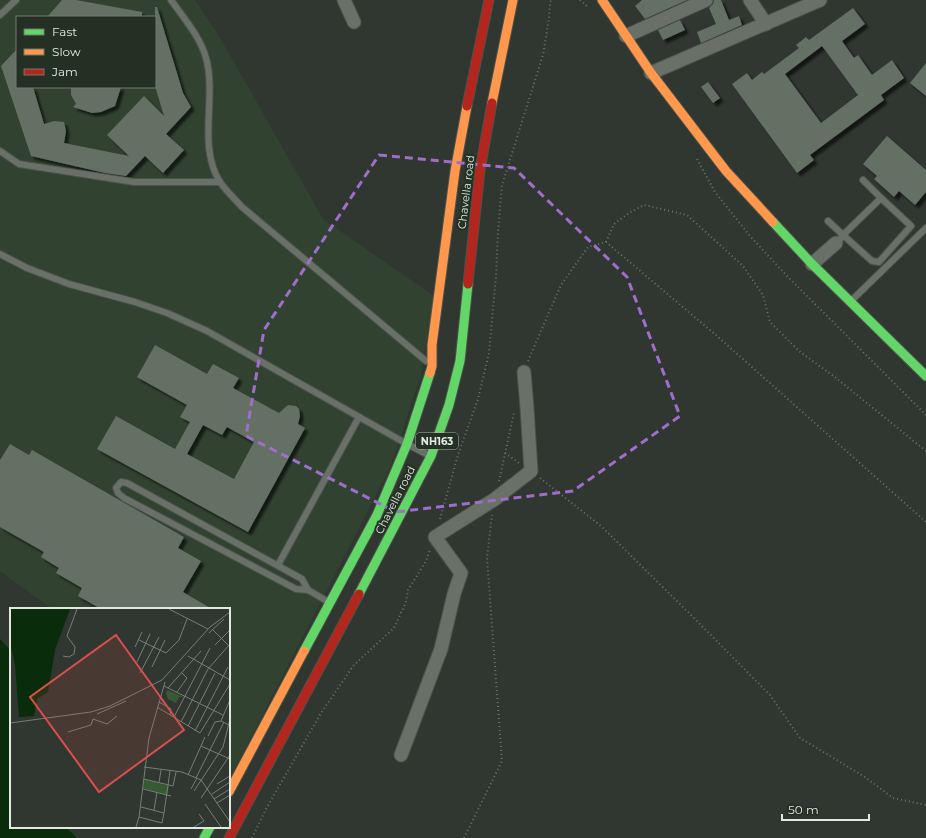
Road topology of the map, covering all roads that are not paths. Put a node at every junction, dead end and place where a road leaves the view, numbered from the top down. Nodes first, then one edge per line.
1 (16, 0) edge
2 (171, 0) edge
3 (344, 0) edge
4 (488, 0) edge
5 (513, 0) edge
6 (602, 0) edge
7 (706, 0) edge
8 (750, 0) edge
9 (820, 0) edge
10 (685, 4) edge
11 (794, 5) edge
12 (0, 15) edge
13 (354, 22) dead end
14 (766, 24) junction
15 (626, 36) junction
16 (651, 73) junction
17 (0, 151) edge
18 (863, 180) dead end
19 (220, 182) junction
20 (881, 198) junction
21 (828, 221) dead end
22 (926, 228) edge
23 (840, 239) junction
24 (0, 254) edge
25 (812, 264) junction
26 (850, 301) junction
27 (432, 366) junction
28 (524, 372) road end
29 (926, 376) edge
30 (359, 417) junction
31 (407, 444) junction
32 (431, 456) junction
33 (278, 564) junction
34 (308, 590) junction
35 (330, 603) junction
36 (401, 756) dead end
37 (230, 790) edge
38 (209, 828) edge
39 (204, 838) edge
40 (229, 838) edge

1 - 12 lane
2 - 19 lane
3 - 13 street
4 - 27 main road, Chavella road / NH163
5 - 32 main road, Chavella road / NH163
6 - 15 main road
7 - 10 street
8 - 14 street
9 - 11 street
10 - 15 street
11 - 14 street
14 - 16 street
15 - 16 main road
16 - 25 main road
17 - 19 lane
18 - 20 lane
19 - 27 lane
20 - 23 lane
20 - 23 lane
21 - 23 lane
22 - 26 lane
23 - 25 street
24 - 30 lane
25 - 26 main road
26 - 29 main road
27 - 31 main road, Chavella road / NH163
28 - 36 street
30 - 31 lane
30 - 33 lane
31 - 32 lane
31 - 35 main road, Chavella road / NH163
32 - 40 main road, Chavella road / NH163
33 - 34 lane
33 - 34 lane
34 - 35 lane
35 - 37 main road, Chavella road / NH163
38 - 39 main road

